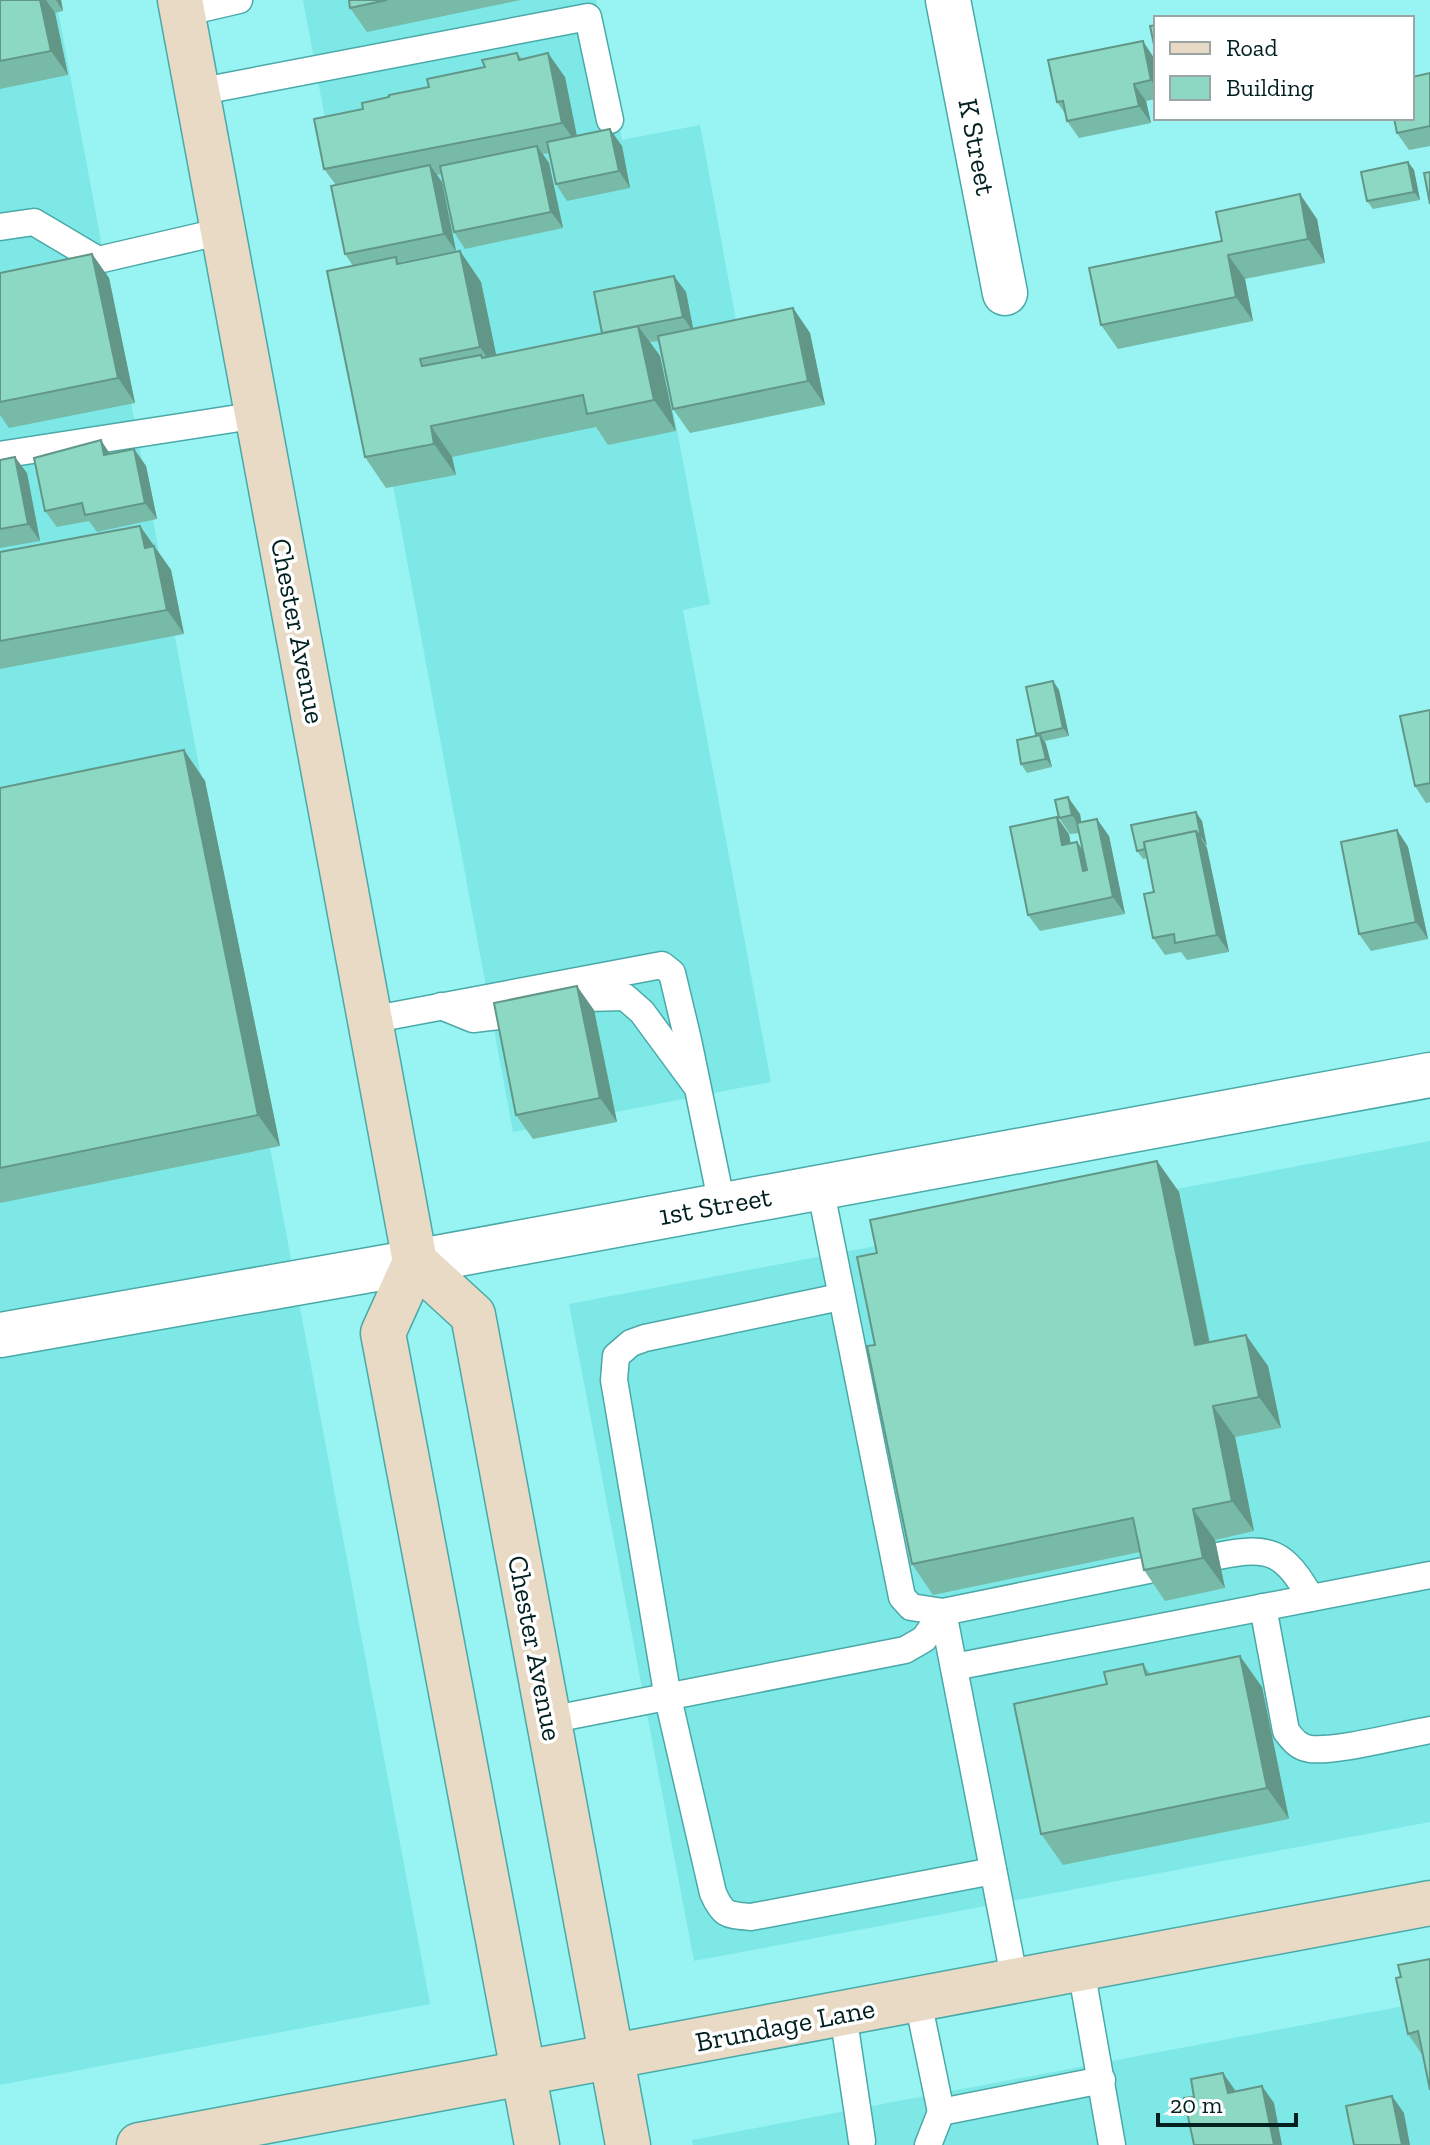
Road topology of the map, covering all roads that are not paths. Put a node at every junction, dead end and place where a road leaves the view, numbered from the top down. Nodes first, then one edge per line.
1 (239, 0) edge
2 (948, 0) edge
3 (181, 6) edge
4 (197, 92) junction
5 (610, 120) dead end
6 (0, 227) edge
7 (223, 231) junction
8 (1005, 293) dead end
9 (258, 415) junction
10 (0, 455) edge
11 (441, 1006) junction
12 (370, 1020) junction
13 (1430, 1075) edge
14 (698, 1086) junction
15 (820, 1187) junction
16 (722, 1205) junction
17 (415, 1262) junction
18 (840, 1297) junction
19 (0, 1335) edge
20 (1218, 1556) dead end
21 (1158, 1568) edge
22 (1430, 1575) edge
23 (1311, 1598) junction
24 (1263, 1607) junction
25 (943, 1612) junction
26 (954, 1667) junction
27 (668, 1698) junction
28 (549, 1720) junction
29 (1430, 1730) edge
30 (993, 1871) junction
31 (1430, 1903) edge
32 (1081, 1969) junction
33 (1015, 1982) junction
34 (918, 2001) junction
35 (843, 2014) junction
36 (611, 2058) junction
37 (523, 2075) junction
38 (1102, 2080) junction
39 (941, 2112) junction
40 (859, 2144) edge
41 (139, 2145) edge
42 (537, 2145) edge
43 (628, 2145) edge
44 (928, 2145) edge
45 (1112, 2145) edge

1 - 3 lane
2 - 8 street, K Street
3 - 4 main road, Chester Avenue
4 - 5 lane
4 - 7 main road, Chester Avenue
6 - 7 lane
7 - 9 main road, Chester Avenue
9 - 10 lane
9 - 12 main road, Chester Avenue
11 - 12 lane
11 - 14 lane
11 - 14 lane
12 - 17 main road, Chester Avenue
13 - 15 street, 1st Street
14 - 16 lane
15 - 16 street, 1st Street
15 - 18 lane
16 - 17 street, 1st Street
17 - 19 street, 1st Street
17 - 28 main road, Chester Avenue
17 - 37 main road
18 - 25 lane
18 - 27 lane
20 - 23 lane
21 - 25 lane
22 - 23 lane
23 - 24 lane
24 - 26 lane
24 - 29 lane
25 - 26 lane
25 - 27 lane
26 - 30 lane
27 - 28 lane
27 - 30 lane
28 - 36 main road, Chester Avenue
30 - 33 lane
31 - 32 main road, Brundage Lane
32 - 33 main road, Brundage Lane
32 - 38 lane
33 - 34 main road, Brundage Lane
34 - 35 main road, Brundage Lane
34 - 39 lane
35 - 36 main road, Brundage Lane
35 - 40 lane
36 - 37 main road, Brundage Lane
36 - 43 main road, Chester Avenue
37 - 41 main road, Brundage Lane
37 - 42 main road
38 - 39 lane
38 - 45 lane
39 - 44 lane

